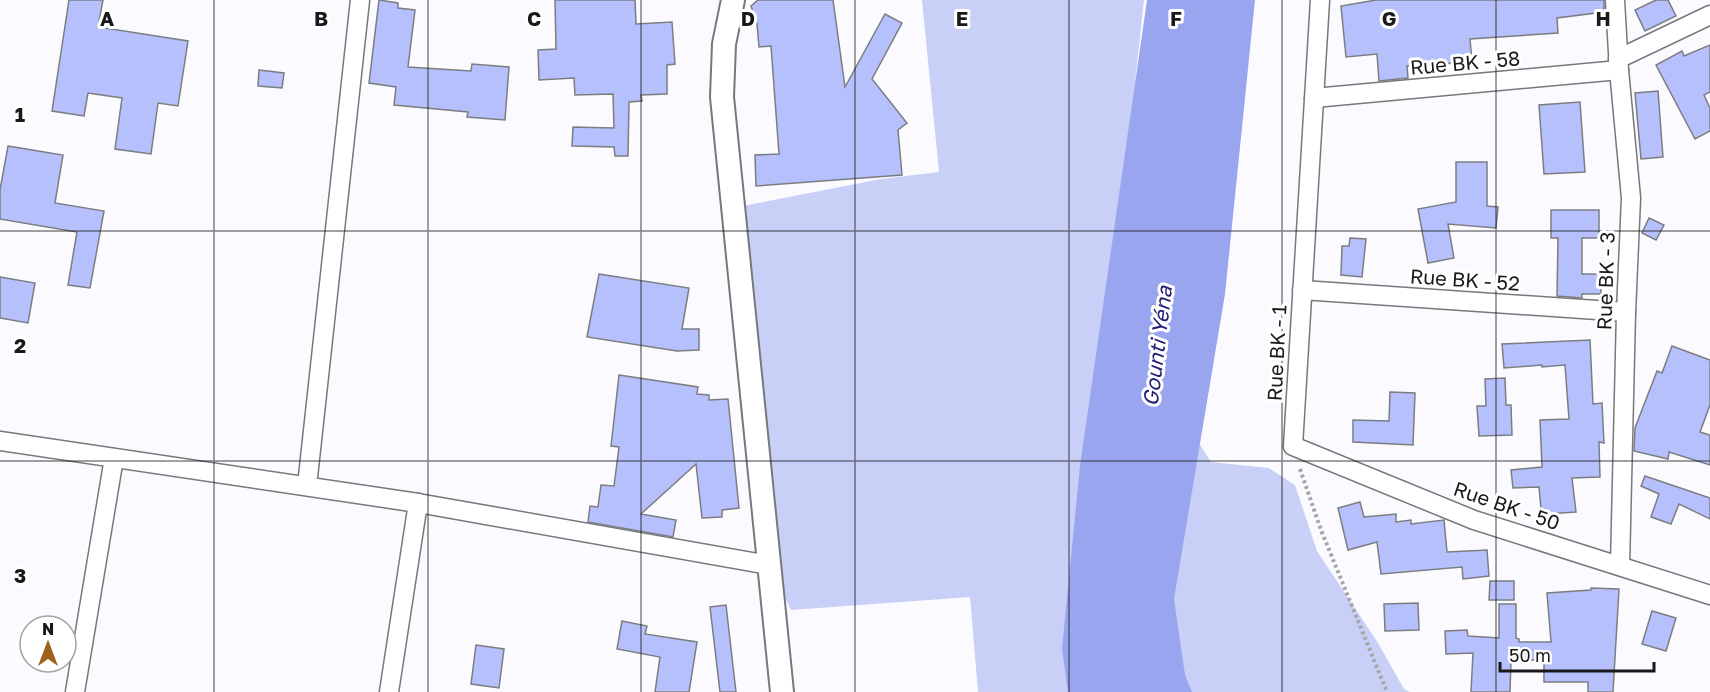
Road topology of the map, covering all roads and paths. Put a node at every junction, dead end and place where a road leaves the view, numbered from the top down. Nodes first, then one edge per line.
1 (360, 0) edge
2 (733, 0) edge
3 (1320, 0) edge
4 (1615, 0) edge
5 (1710, 15) edge
6 (1619, 65) junction
7 (1314, 98) junction
8 (1302, 291) junction
9 (1626, 312) junction
10 (0, 441) edge
11 (1293, 446) junction
12 (114, 458) junction
13 (307, 486) junction
14 (418, 503) junction
15 (769, 565) junction
16 (1620, 566) junction
17 (1710, 595) edge
18 (75, 692) edge
19 (389, 692) edge
20 (782, 692) edge
21 (1387, 692) edge

1 - 13 street
2 - 15 street
3 - 7 street, Rue BK - 1
4 - 6 street, Rue BK - 3
5 - 6 street, Rue BK - 58
6 - 7 street, Rue BK - 58
6 - 9 street, Rue BK - 3
7 - 8 street, Rue BK - 1
8 - 9 street, Rue BK - 52
8 - 11 street, Rue BK - 1
9 - 16 street, Rue BK - 3
10 - 12 street
11 - 16 street, Rue BK - 50
11 - 21 path
12 - 13 street
12 - 18 street
13 - 14 street
14 - 15 street
14 - 19 street
15 - 20 street
16 - 17 street, Rue BK - 50

